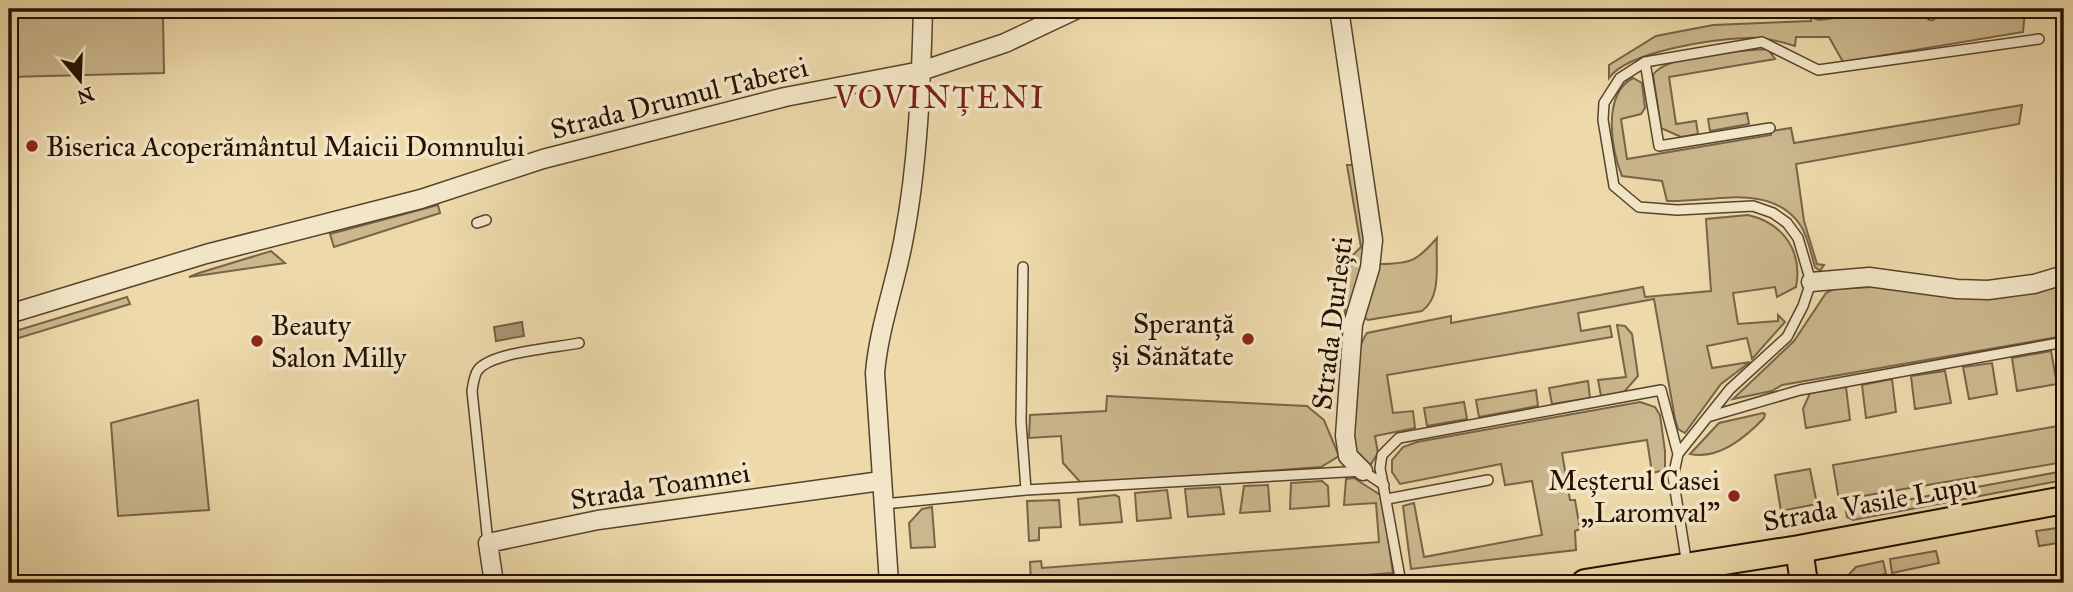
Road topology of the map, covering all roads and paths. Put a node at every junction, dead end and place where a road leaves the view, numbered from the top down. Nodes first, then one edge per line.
1 (922, 9) edge
2 (1077, 9) edge
3 (1339, 9) edge
4 (2039, 39) dead end
5 (1645, 62) junction
6 (921, 71) junction
7 (1770, 128) dead end
8 (1023, 267) dead end
9 (2064, 275) edge
10 (1811, 282) junction
11 (9, 314) edge
12 (2064, 342) edge
13 (579, 343) dead end
14 (1711, 416) junction
15 (1678, 454) junction
16 (1363, 471) junction
17 (1488, 480) dead end
18 (881, 481) junction
19 (1384, 485) junction
20 (1026, 490) junction
21 (1387, 499) junction
22 (2064, 500) edge
23 (884, 504) junction
24 (488, 543) junction
25 (1799, 549) junction
26 (1688, 567) junction
27 (494, 583) edge
28 (889, 583) edge
29 (1401, 583) edge
30 (1585, 583) edge
31 (1804, 583) edge

1 - 6 street
2 - 6 street, Strada Drumul Taberei
3 - 16 street, Strada Durlești
4 - 5 lane
5 - 7 lane
5 - 10 lane
6 - 11 street, Strada Drumul Taberei
6 - 18 street
8 - 20 lane
9 - 10 street
10 - 14 lane
12 - 14 lane
13 - 24 lane
14 - 15 lane
15 - 19 lane
15 - 26 lane
16 - 19 lane
16 - 20 lane
17 - 21 lane
18 - 23 street
18 - 24 street, Strada Toamnei
19 - 21 lane
20 - 23 lane
21 - 29 lane
22 - 25 main road, Strada Vasile Lupu
23 - 28 street
24 - 27 street
25 - 26 main road, Strada Vasile Lupu
25 - 31 main road
26 - 30 main road, Strada Vasile Lupu

